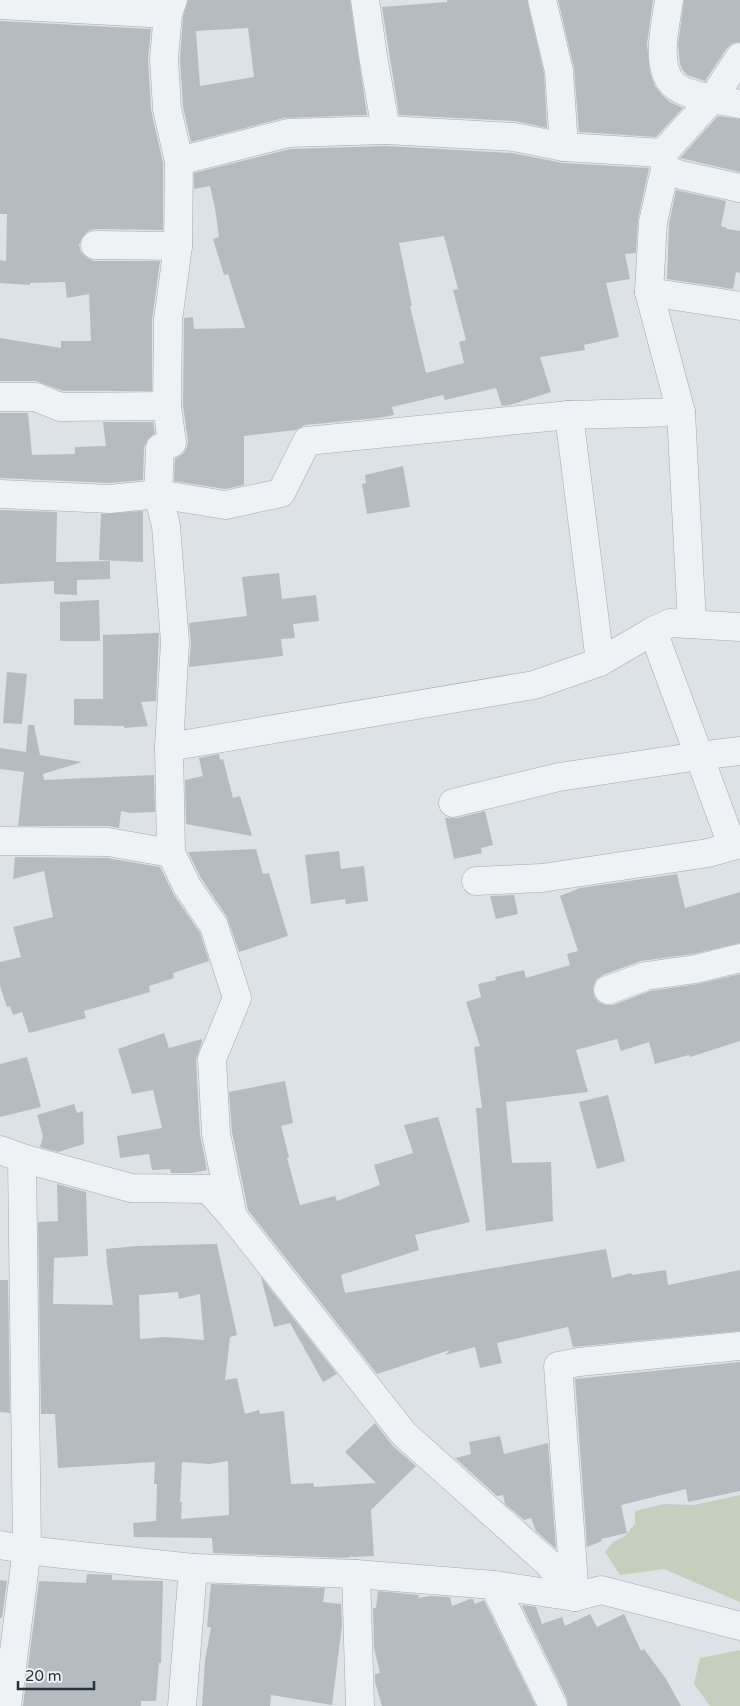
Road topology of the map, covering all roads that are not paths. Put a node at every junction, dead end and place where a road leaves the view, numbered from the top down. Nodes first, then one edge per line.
1 (365, 0) edge
2 (542, 0) edge
3 (669, 0) edge
4 (0, 5) edge
5 (171, 7) edge
6 (740, 57) edge
7 (713, 98) junction
8 (740, 104) edge
9 (386, 130) junction
10 (564, 146) junction
11 (179, 161) junction
12 (664, 161) junction
13 (740, 188) edge
14 (95, 245) dead end
15 (178, 246) junction
16 (649, 292) junction
17 (740, 306) edge
18 (0, 397) edge
19 (167, 406) junction
20 (681, 412) junction
21 (568, 415) junction
22 (0, 494) edge
23 (158, 494) junction
24 (692, 624) junction
25 (740, 627) edge
26 (653, 631) junction
27 (600, 662) junction
28 (169, 747) junction
29 (740, 751) edge
30 (699, 756) junction
31 (453, 802) dead end
32 (0, 841) edge
33 (736, 844) edge
34 (171, 853) junction
35 (476, 881) dead end
36 (740, 958) edge
37 (608, 990) dead end
38 (11, 1154) edge
39 (234, 1217) junction
40 (740, 1346) edge
41 (0, 1545) edge
42 (27, 1549) junction
43 (193, 1568) junction
44 (356, 1574) junction
45 (494, 1585) junction
46 (575, 1597) junction
47 (740, 1626) edge
48 (7, 1706) edge
49 (182, 1706) edge
50 (360, 1706) edge
51 (553, 1706) edge

1 - 9 street
2 - 10 street
3 - 7 street
4 - 5 street
5 - 11 street
6 - 7 street
7 - 8 street
7 - 12 street
9 - 10 street
9 - 11 street
10 - 12 street
11 - 15 street
12 - 13 street
12 - 16 street
14 - 15 street
15 - 19 street
16 - 17 street
16 - 20 street
18 - 19 street
19 - 23 street
20 - 21 street
20 - 24 street
21 - 23 street
21 - 27 street
22 - 23 street
23 - 28 street
24 - 25 street
24 - 26 street
26 - 27 street
26 - 30 street
27 - 28 street
28 - 34 street
29 - 30 street
30 - 31 street
30 - 33 street
32 - 34 street
33 - 35 street
34 - 39 street
36 - 37 street
38 - 39 street
38 - 42 street
39 - 46 street
40 - 46 street
41 - 42 street
42 - 43 street
42 - 48 street
43 - 44 street
43 - 49 street
44 - 45 street
44 - 50 street
45 - 46 street
45 - 51 street
46 - 47 street

